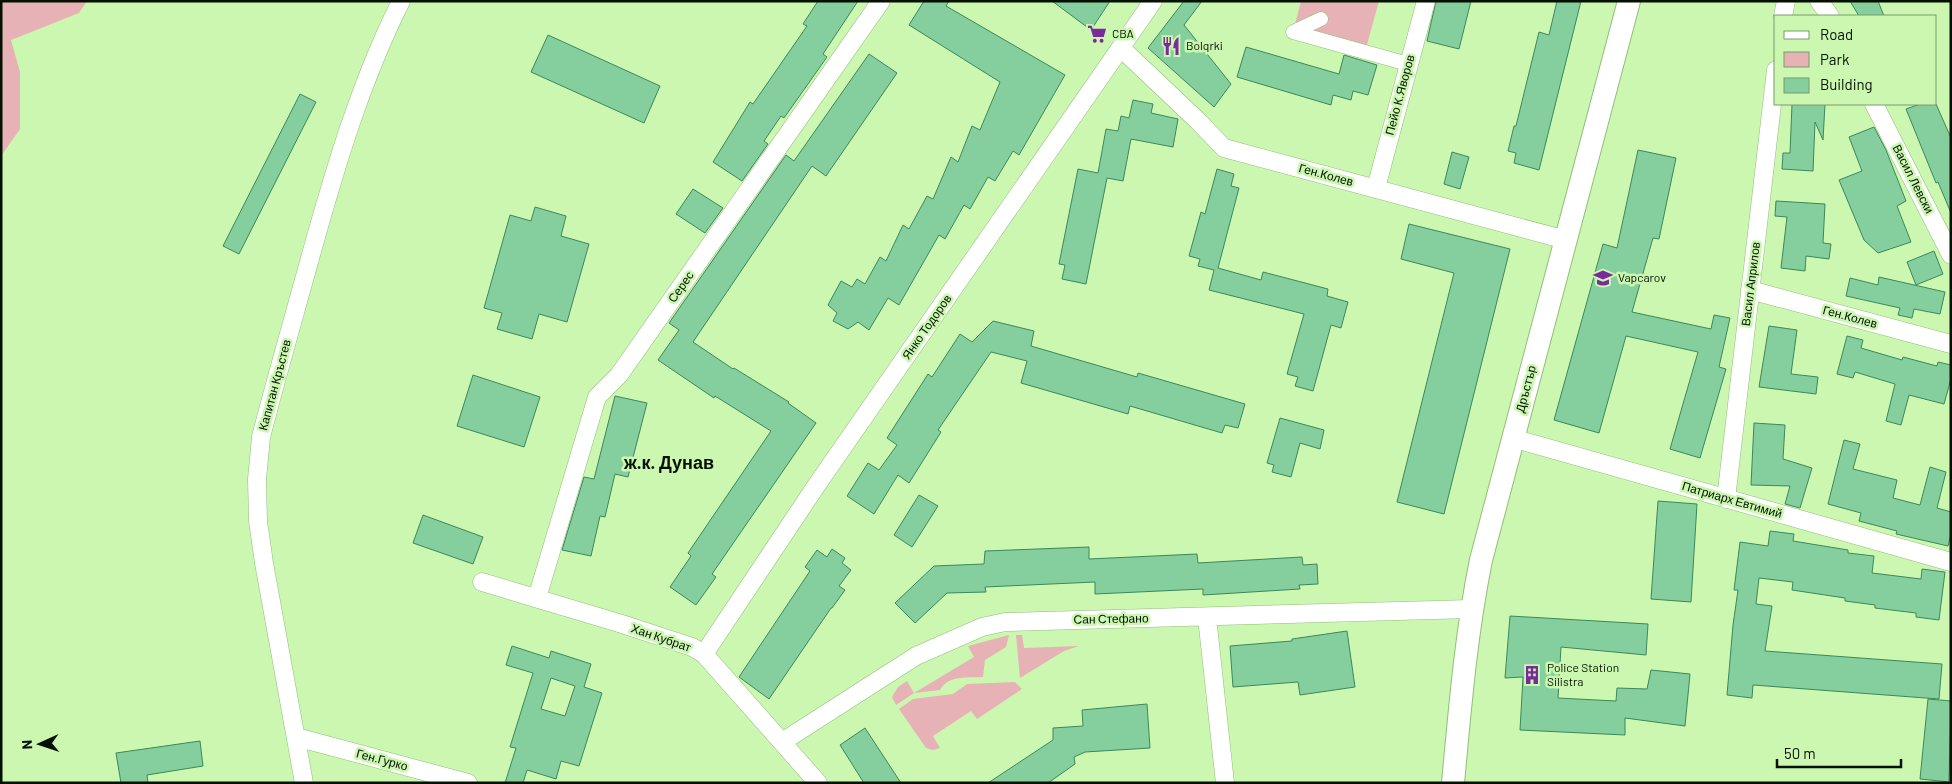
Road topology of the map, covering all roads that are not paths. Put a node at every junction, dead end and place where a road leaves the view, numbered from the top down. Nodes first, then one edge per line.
1 (401, 1) edge
2 (880, 1) edge
3 (1153, 1) edge
4 (1426, 1) edge
5 (1629, 1) edge
6 (1786, 1) edge
7 (1819, 1) edge
8 (1783, 15) edge
9 (1829, 15) edge
10 (1321, 19) dead end
11 (1121, 48) junction
12 (1408, 64) junction
13 (1774, 87) edge
14 (1875, 105) edge
15 (1376, 188) junction
16 (1566, 240) junction
17 (1951, 255) edge
18 (1750, 290) junction
19 (1951, 344) edge
20 (1512, 438) junction
21 (1726, 499) junction
22 (1951, 562) edge
23 (482, 582) dead end
24 (537, 598) junction
25 (1471, 609) junction
26 (1207, 618) junction
27 (704, 654) junction
28 (296, 737) junction
29 (782, 742) junction
30 (304, 783) edge
31 (468, 783) edge
32 (818, 783) edge
33 (1225, 783) edge
34 (1453, 783) edge

1 - 28 street, Капитан Кръстев
2 - 24 street, Серес
3 - 11 street, Янко Тодоров
4 - 12 street, Пейо К.Яворов
5 - 16 street, Дръстър
6 - 8 street
7 - 9 street
10 - 12 street
11 - 15 street, Ген.Колев
11 - 27 street, Янко Тодоров
12 - 15 street, Пейо К.Яворов
13 - 18 street, Васил Априлов
14 - 17 street, Васил Левски
15 - 16 street, Ген.Колев
16 - 20 street, Дръстър
18 - 19 street, Ген.Колев
18 - 21 street, Васил Априлов
20 - 21 street, Патриарх Евтимий
20 - 25 street, Дръстър
21 - 22 street, Патриарх Евтимий
23 - 24 street, Хан Кубрат
24 - 27 street, Хан Кубрат
25 - 26 street, Сан Стефано
25 - 34 street, Дръстър
26 - 29 street, Сан Стефано
26 - 33 street
27 - 29 street, Хан Кубрат
28 - 30 street, Капитан Кръстев
28 - 31 street, Ген.Гурко
29 - 32 street, Хан Кубрат

